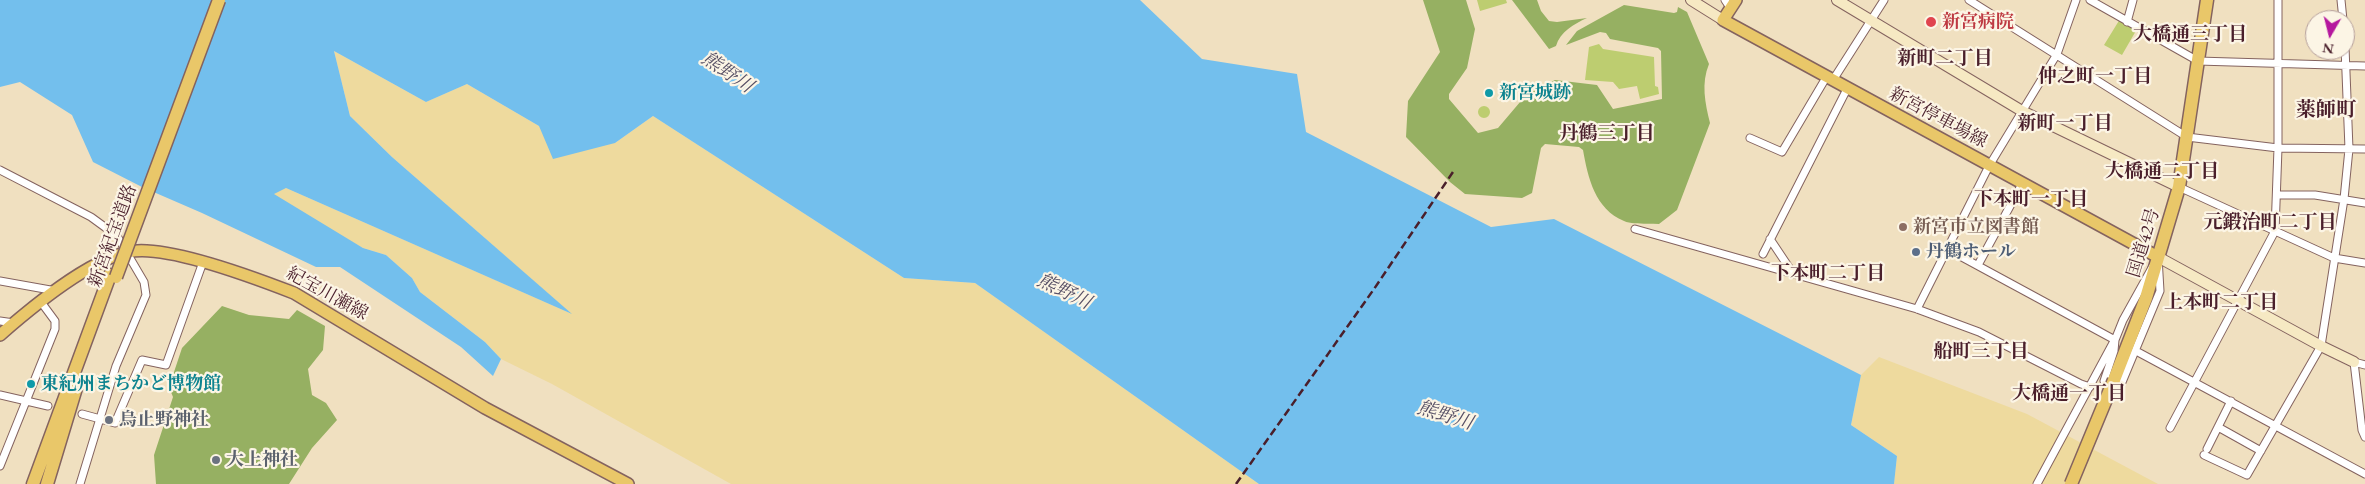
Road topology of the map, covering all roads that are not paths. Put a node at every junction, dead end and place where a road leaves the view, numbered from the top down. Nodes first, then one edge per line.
1 (211, 0) edge
2 (219, 0) edge
3 (1691, 0) edge
4 (1837, 0) edge
5 (1884, 0) edge
6 (1969, 0) edge
7 (2076, 0) edge
8 (2090, 0) edge
9 (2133, 0) edge
10 (2207, 0) edge
11 (2278, 0) edge
12 (1730, 3) edge
13 (1723, 20) junction
14 (1872, 21) junction
15 (2128, 22) junction
16 (2057, 54) junction
17 (2346, 60) edge
18 (2198, 61) junction
19 (2279, 63) junction
20 (2346, 65) junction
21 (2365, 66) edge
22 (1830, 78) junction
23 (1847, 89) junction
24 (2022, 111) junction
25 (2188, 137) junction
26 (1750, 138) dead end
27 (2278, 148) junction
28 (2349, 149) junction
29 (2365, 149) edge
30 (1989, 166) junction
31 (0, 170) edge
32 (2022, 184) junction
33 (2179, 187) junction
34 (2277, 195) junction
35 (2344, 200) junction
36 (2365, 203) edge
37 (1635, 230) dead end
38 (2275, 231) junction
39 (1770, 239) junction
40 (1947, 249) junction
41 (127, 252) junction
42 (1763, 254) dead end
43 (2158, 257) junction
44 (2334, 258) junction
45 (203, 262) junction
46 (2365, 263) edge
47 (1978, 265) junction
48 (1792, 272) junction
49 (113, 276) junction
50 (0, 281) edge
51 (56, 291) junction
52 (103, 294) junction
53 (2238, 301) junction
54 (41, 302) junction
55 (1917, 309) junction
56 (0, 322) edge
57 (14, 323) junction
58 (0, 335) edge
59 (2115, 340) junction
60 (2321, 346) junction
61 (2136, 351) junction
62 (85, 360) junction
63 (2354, 362) junction
64 (2365, 365) edge
65 (2195, 382) junction
66 (2090, 388) junction
67 (0, 395) edge
68 (27, 400) junction
69 (2231, 401) junction
70 (48, 406) dead end
71 (82, 414) dead end
72 (99, 419) junction
73 (2276, 426) junction
74 (2218, 427) junction
75 (2170, 428) dead end
76 (2365, 436) edge
77 (2261, 451) junction
78 (0, 466) edge
79 (2365, 474) edge
80 (23, 484) edge
81 (33, 484) edge
82 (39, 484) edge
83 (47, 484) edge
84 (80, 484) edge
85 (628, 484) edge
86 (2038, 484) edge
87 (2071, 484) edge

1 - 49 highway, 新宮紀宝道路
2 - 49 highway, 新宮紀宝道路, bridge
3 - 13 street
4 - 14 street
5 - 14 street
6 - 16 street
7 - 16 street
8 - 15 street
9 - 15 street
10 - 18 highway, 国道42号
11 - 19 street
12 - 13 main road
13 - 22 main road, 新宮停車場線
14 - 22 street
14 - 24 street
15 - 18 street
16 - 24 street
16 - 25 street
17 - 20 street
18 - 19 street
18 - 25 highway, 国道42号
19 - 20 street
19 - 27 street
20 - 21 street
20 - 28 street
22 - 23 main road, 新宮停車場線
22 - 26 street
23 - 30 main road, 新宮停車場線
23 - 39 street
24 - 30 street
24 - 33 street
25 - 27 street
25 - 33 highway, 国道42号
27 - 28 street
27 - 34 street
28 - 29 street
28 - 35 street
30 - 32 main road, 新宮停車場線
30 - 40 street
31 - 41 street
32 - 43 main road, 新宮停車場線
32 - 47 street
33 - 38 street
33 - 43 highway, 国道42号
34 - 35 street
34 - 38 street
35 - 36 street
35 - 44 street
37 - 48 street
38 - 44 street
38 - 53 street
39 - 42 street
39 - 48 street
40 - 47 street
40 - 55 street
41 - 45 main road, 紀宝川瀬線
41 - 51 main road, 紀宝川瀬線
41 - 72 street
43 - 53 street
43 - 59 street
43 - 61 street
43 - 87 highway, 国道42号, bridge
44 - 46 street
44 - 60 street
45 - 72 street
45 - 85 main road, 紀宝川瀬線
47 - 59 street
48 - 55 street
49 - 52 highway, 新宮紀宝道路
49 - 62 highway, 新宮紀宝道路
50 - 51 street
51 - 54 main road, 紀宝川瀬線
52 - 80 highway
52 - 81 highway, 新宮紀宝道路
53 - 60 street
53 - 65 street
54 - 57 main road, 紀宝川瀬線
54 - 68 street
55 - 66 street
56 - 57 street
57 - 58 main road, 紀宝川瀬線
59 - 61 street
59 - 66 street
60 - 63 street
60 - 73 street
61 - 65 street
62 - 82 highway, 新宮紀宝道路
62 - 83 highway
63 - 64 street
63 - 76 street
65 - 69 street
65 - 75 street
66 - 86 street
67 - 68 street
68 - 70 street
68 - 78 street
69 - 73 street
69 - 74 street
71 - 72 street
72 - 84 street
73 - 77 street
73 - 79 street
74 - 77 street
74 - 77 street

